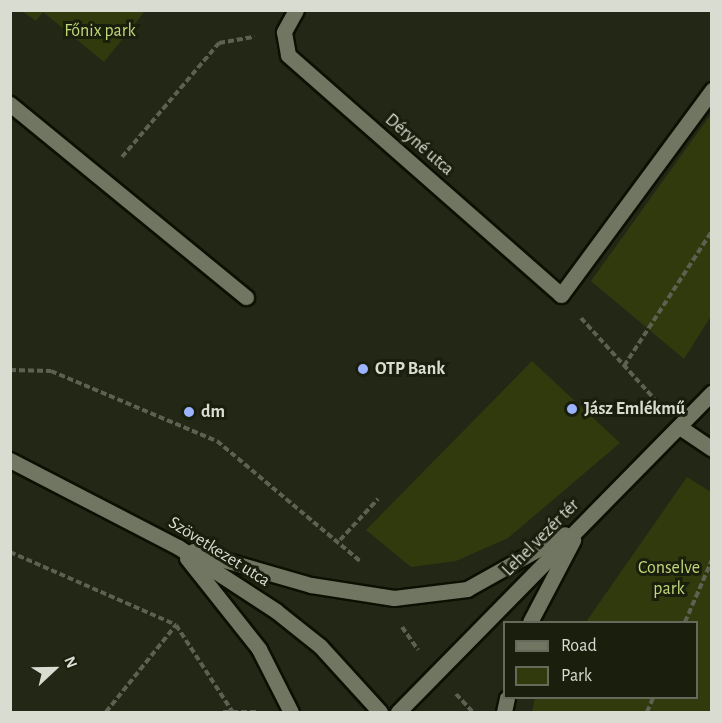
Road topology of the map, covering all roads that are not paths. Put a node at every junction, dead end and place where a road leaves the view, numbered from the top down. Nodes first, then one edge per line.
1 (296, 10) edge
2 (711, 90) edge
3 (10, 104) edge
4 (246, 297) dead end
5 (711, 392) edge
6 (681, 428) junction
7 (711, 449) edge
8 (10, 460) edge
9 (581, 525) junction
10 (178, 547) junction
11 (531, 621) edge
12 (291, 712) edge
13 (380, 712) edge
14 (398, 712) edge

1 - 2 street, Déryné utca
3 - 4 street
5 - 6 street, Lehel vezér tér
6 - 7 street
6 - 9 street, Lehel vezér tér
8 - 10 street, Szövetkezet utca
9 - 10 street
9 - 11 street
9 - 14 street, Lehel vezér tér
10 - 12 street
10 - 13 street, Szövetkezet utca

